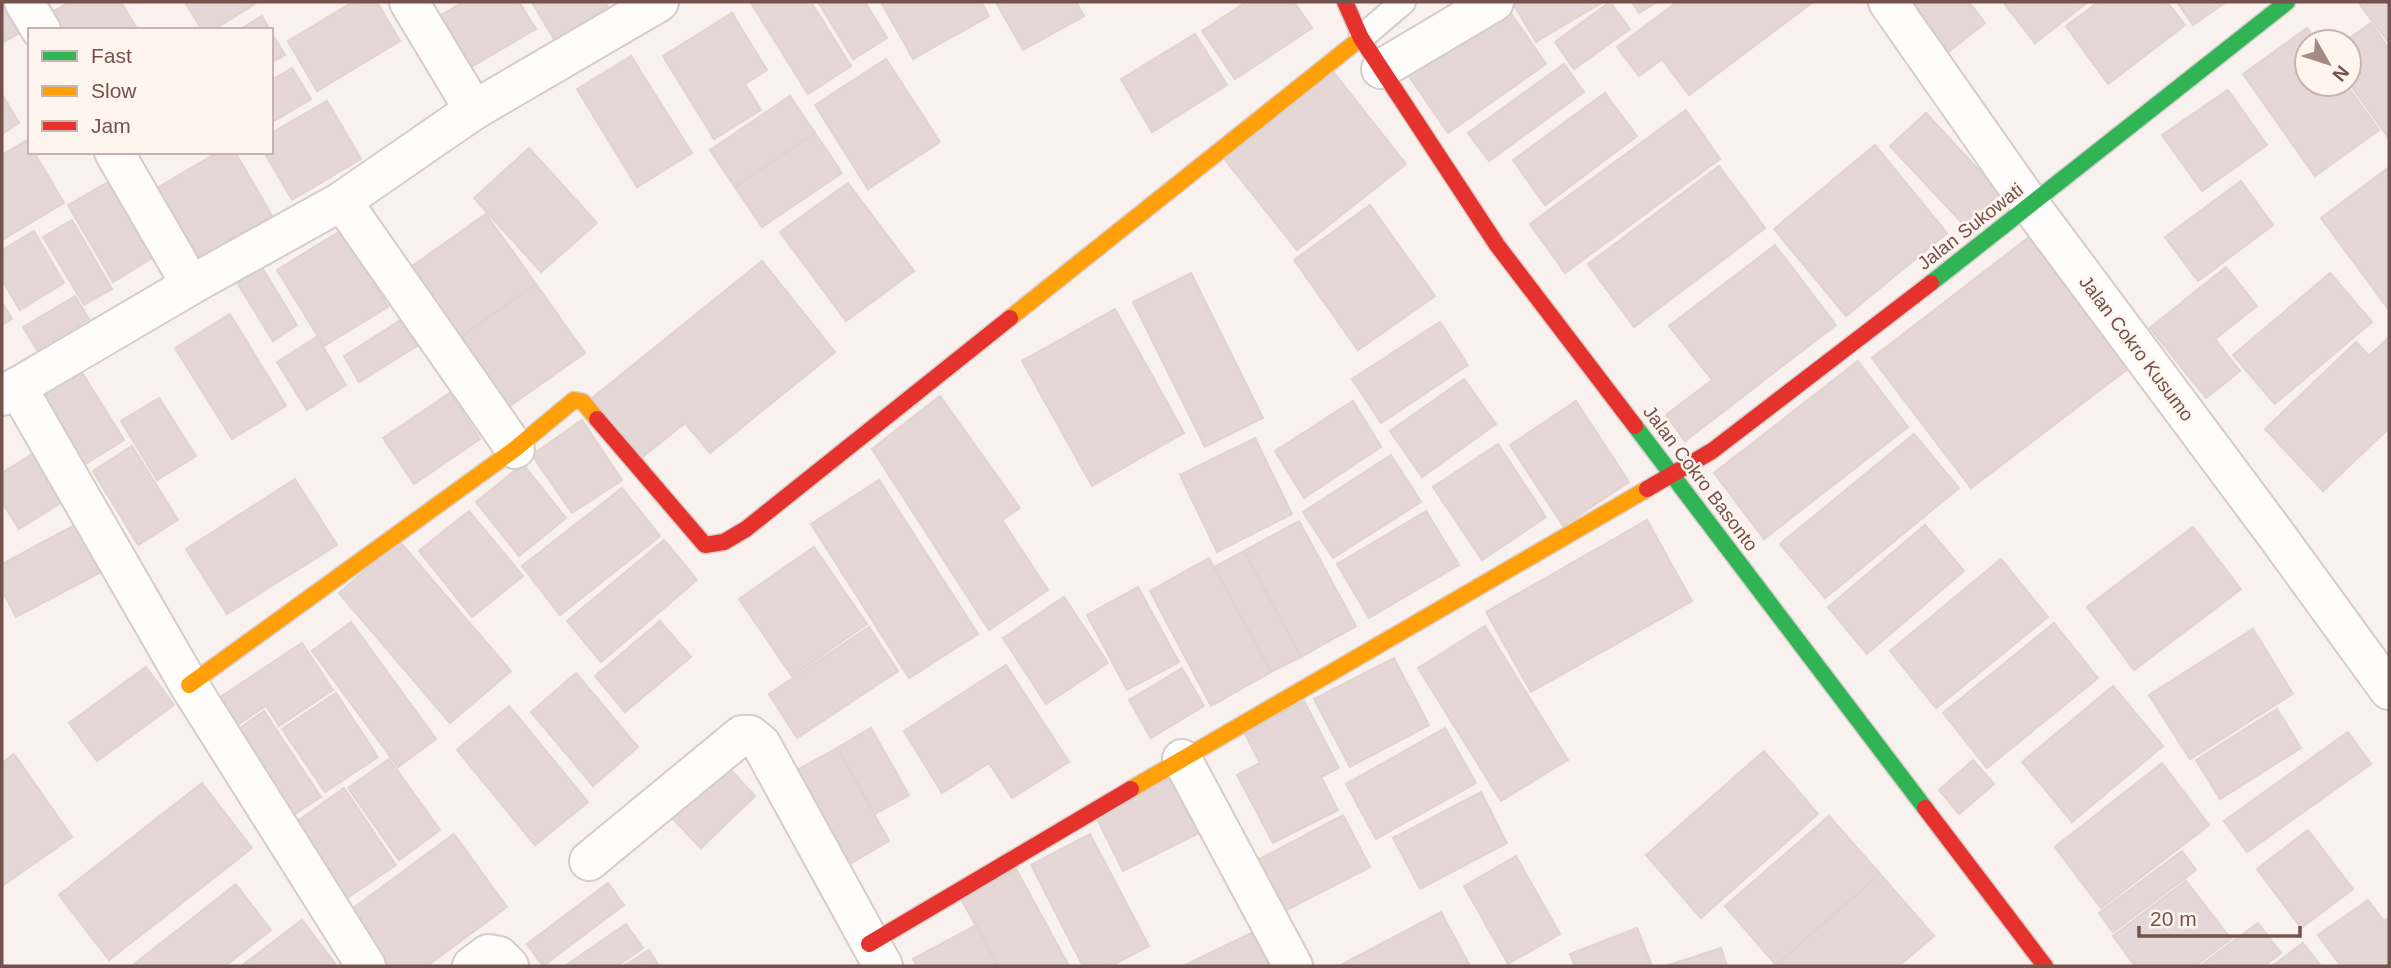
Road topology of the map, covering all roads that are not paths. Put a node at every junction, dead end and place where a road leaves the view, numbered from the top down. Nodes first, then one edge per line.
1 (24, 2) edge
2 (409, 2) edge
3 (1345, 2) edge
4 (1403, 2) edge
5 (1494, 2) edge
6 (1888, 2) edge
7 (2287, 2) edge
8 (638, 7) edge
9 (40, 28) edge
10 (1361, 38) junction
11 (1381, 69) junction
12 (474, 110) junction
13 (115, 154) edge
14 (342, 201) junction
15 (2031, 206) junction
16 (191, 285) junction
17 (10, 392) edge
18 (515, 449) junction
19 (1673, 476) junction
20 (189, 685) junction
21 (2389, 691) edge
22 (1182, 759) junction
23 (589, 861) dead end
24 (876, 955) edge
25 (366, 966) edge
26 (472, 966) edge
27 (509, 966) edge
28 (1293, 966) edge
29 (2045, 966) edge

1 - 9 street
2 - 12 street
3 - 10 street, Jalan Cokro Basonto
4 - 10 lane
5 - 11 street
6 - 15 street, Jalan Cokro Kusumo
7 - 15 street, Jalan Sukowati
8 - 12 street
10 - 11 street, Jalan Cokro Basonto
10 - 18 street
11 - 19 street, Jalan Cokro Basonto
12 - 14 street
13 - 16 street
14 - 16 street
14 - 18 street
15 - 19 street, Jalan Sukowati
15 - 21 street, Jalan Cokro Kusumo
16 - 17 street
17 - 20 street
18 - 20 street
19 - 22 street, Jalan Sukowati
19 - 29 street, Jalan Cokro Basonto
20 - 25 street
22 - 24 street, Jalan Sukowati
22 - 28 street
23 - 24 street
26 - 27 street

